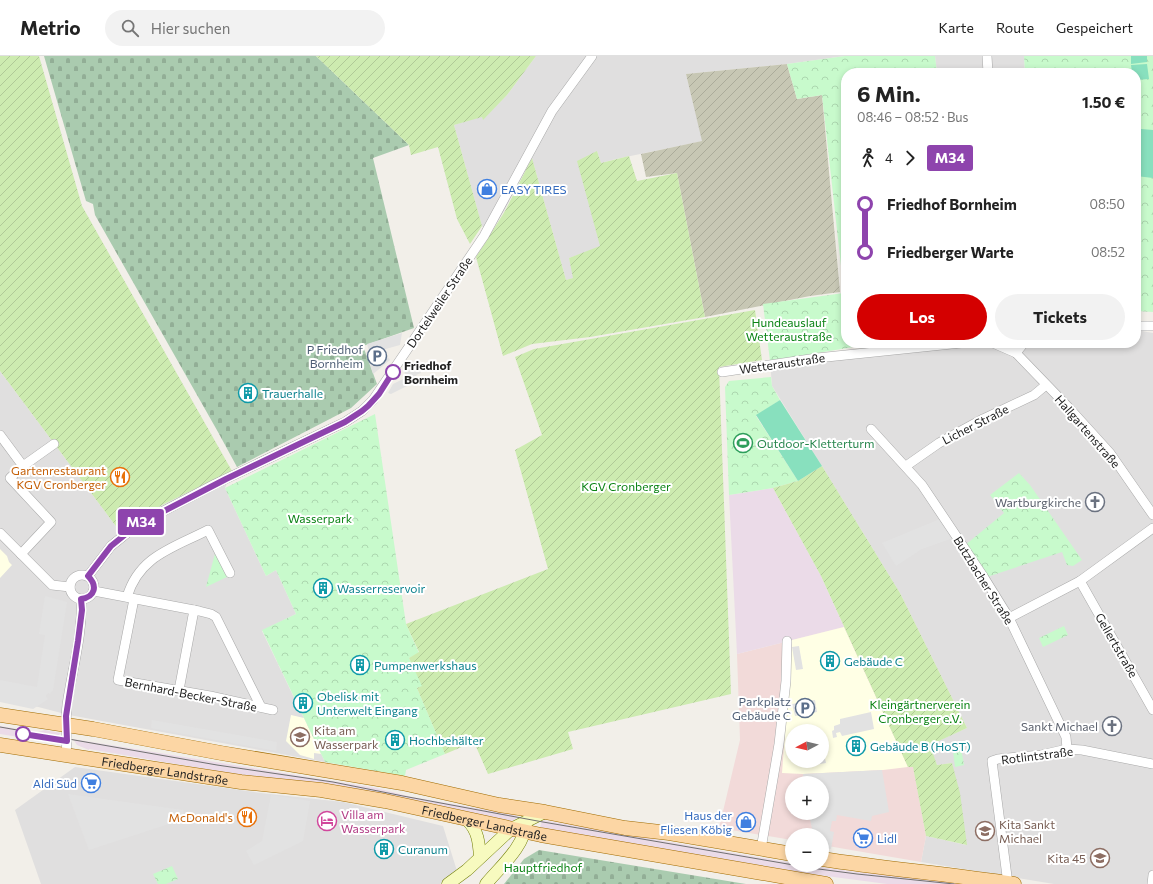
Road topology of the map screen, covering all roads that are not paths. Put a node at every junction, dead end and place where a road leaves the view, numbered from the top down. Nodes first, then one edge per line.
1 (592, 56) edge
2 (987, 56) edge
3 (988, 68) edge
4 (1141, 326) edge
5 (1153, 326) edge
6 (913, 348) edge
7 (1004, 348) edge
8 (1020, 348) edge
9 (1016, 353) junction
10 (722, 372) dead end
11 (1046, 385) junction
12 (871, 428) dead end
13 (0, 435) edge
14 (54, 444) dead end
15 (23, 466) junction
16 (906, 466) junction
17 (1153, 515) edge
18 (1153, 528) edge
19 (0, 533) edge
20 (21, 554) junction
21 (230, 573) dead end
22 (88, 576) junction
23 (1080, 581) junction
24 (70, 586) junction
25 (94, 591) junction
26 (130, 598) junction
27 (81, 599) junction
28 (194, 610) junction
29 (1009, 618) junction
30 (787, 641) dead end
31 (179, 690) junction
32 (261, 707) junction
33 (273, 710) dead end
34 (1153, 710) edge
35 (0, 715) edge
36 (66, 726) junction
37 (0, 745) edge
38 (1067, 749) junction
39 (66, 754) junction
40 (1153, 764) edge
41 (518, 808) junction
42 (545, 812) junction
43 (467, 820) junction
44 (525, 826) junction
45 (511, 829) junction
46 (541, 835) junction
47 (516, 848) junction
48 (761, 849) junction
49 (785, 853) edge
50 (480, 857) junction
51 (829, 860) edge
52 (1153, 875) edge
53 (1003, 883) edge
54 (448, 884) edge
55 (486, 884) edge
56 (826, 884) edge
57 (1152, 884) edge

1 - 22 street, Dortelweiler Straße
2 - 3 street
4 - 5 street
6 - 10 street, Wetteraustraße
7 - 9 street
8 - 9 street
9 - 11 street, Hallgartenstraße
11 - 16 street, Licher Straße
11 - 17 street, Hallgartenstraße
12 - 16 street, Butzbacher Straße
13 - 15 street
14 - 15 street
15 - 20 street
16 - 29 street, Butzbacher Straße
18 - 23 street
19 - 20 street
20 - 24 street
21 - 26 street, Bernhard-Becker-Straße
22 - 24 street
22 - 25 street
23 - 29 street
23 - 34 street, Gellertstraße
24 - 27 street
25 - 26 street
25 - 27 street
26 - 28 street
26 - 31 street, Bernhard-Becker-Straße
27 - 36 street
28 - 31 street
28 - 32 street
29 - 38 street, Butzbacher Straße
30 - 48 street
31 - 32 street, Bernhard-Becker-Straße
32 - 33 street, Bernhard-Becker-Straße
35 - 36 main road, Friedberger Landstraße
36 - 39 street
36 - 41 main road, Friedberger Landstraße
37 - 39 main road, Friedberger Landstraße
38 - 40 street, Rotlintstraße
38 - 53 street, Rotlintstraße
39 - 43 main road, Friedberger Landstraße
41 - 42 main road, Friedberger Landstraße
41 - 44 main road
42 - 44 main road
42 - 48 main road, Friedberger Landstraße
43 - 45 main road, Friedberger Landstraße
43 - 50 main road
44 - 45 main road, Friedberger Landstraße
44 - 46 main road, Friedberger Landstraße
44 - 47 main road
45 - 50 main road
46 - 47 main road
46 - 56 main road, Friedberger Landstraße
47 - 55 main road
48 - 49 main road, Friedberger Landstraße
50 - 54 main road
51 - 53 main road
52 - 57 street

